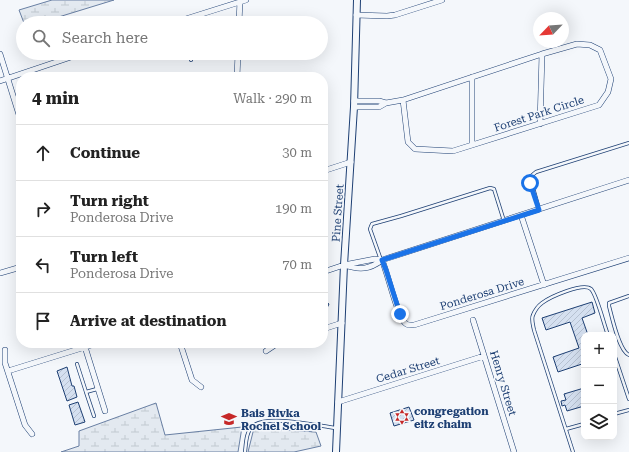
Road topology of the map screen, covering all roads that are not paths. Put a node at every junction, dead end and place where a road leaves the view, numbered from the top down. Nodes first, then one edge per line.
1 (246, 0) edge
2 (357, 0) edge
3 (442, 0) edge
4 (240, 1) edge
5 (356, 15) junction
6 (194, 16) edge
7 (239, 16) edge
8 (0, 54) edge
9 (542, 54) junction
10 (62, 60) edge
11 (238, 60) edge
12 (26, 72) edge
13 (237, 72) edge
14 (16, 75) edge
15 (472, 77) junction
16 (8, 78) junction
17 (0, 80) edge
18 (403, 100) junction
19 (16, 104) edge
20 (354, 104) junction
21 (540, 124) junction
22 (629, 143) edge
23 (472, 145) junction
24 (351, 162) junction
25 (328, 169) edge
26 (629, 180) edge
27 (539, 210) junction
28 (521, 215) junction
29 (504, 221) junction
30 (629, 258) edge
31 (382, 260) junction
32 (344, 265) junction
33 (16, 268) edge
34 (328, 270) edge
35 (0, 273) edge
36 (544, 285) junction
37 (629, 296) edge
38 (473, 320) dead end
39 (342, 323) junction
40 (328, 327) edge
41 (607, 332) edge
42 (82, 348) edge
43 (85, 348) edge
44 (182, 348) edge
45 (271, 348) edge
46 (5, 350) dead end
47 (266, 351) dead end
48 (629, 355) edge
49 (484, 356) junction
50 (617, 363) edge
51 (77, 364) dead end
52 (8, 371) junction
53 (201, 387) dead end
54 (98, 388) junction
55 (86, 392) junction
56 (629, 399) edge
57 (338, 402) junction
58 (629, 410) edge
59 (105, 411) dead end
60 (617, 413) edge
61 (94, 416) dead end
62 (581, 425) edge
63 (337, 428) junction
64 (566, 429) junction
65 (32, 434) dead end
66 (245, 452) edge
67 (336, 452) edge
68 (514, 452) edge
69 (573, 452) edge

1 - 4 street
2 - 5 street, Pine Street
3 - 5 street
4 - 6 street
4 - 7 street
5 - 20 street, Pine Street
8 - 16 street
9 - 15 street, Forest Park Circle
9 - 21 street
9 - 21 street, Forest Park Circle
10 - 12 street
11 - 13 street
14 - 16 street
15 - 18 street, Forest Park Circle
15 - 23 street
16 - 17 street
16 - 19 street
18 - 20 street, Forest Park Circle
18 - 23 street, Forest Park Circle
20 - 24 street, Pine Street
21 - 23 street, Forest Park Circle
22 - 27 lane
24 - 25 street
24 - 32 street, Pine Street
26 - 27 street
27 - 28 street
28 - 29 street
28 - 36 street
29 - 31 street
29 - 31 lane
30 - 36 street, Ponderosa Drive
31 - 32 street
31 - 36 street, Ponderosa Drive
32 - 34 street
32 - 39 street, Pine Street
33 - 35 street
37 - 48 lane
38 - 49 street, Henry Street
39 - 40 street
39 - 57 street, Pine Street
41 - 64 lane
42 - 52 street
43 - 54 street
44 - 53 street
45 - 47 street
46 - 52 street
49 - 57 street, Cedar Street
49 - 68 street, Henry Street
50 - 56 lane
51 - 55 lane
52 - 65 street
54 - 55 lane
54 - 59 street
55 - 61 lane
57 - 63 street, Pine Street
58 - 60 lane
62 - 64 lane
63 - 66 lane
63 - 67 street, Pine Street
64 - 69 lane

